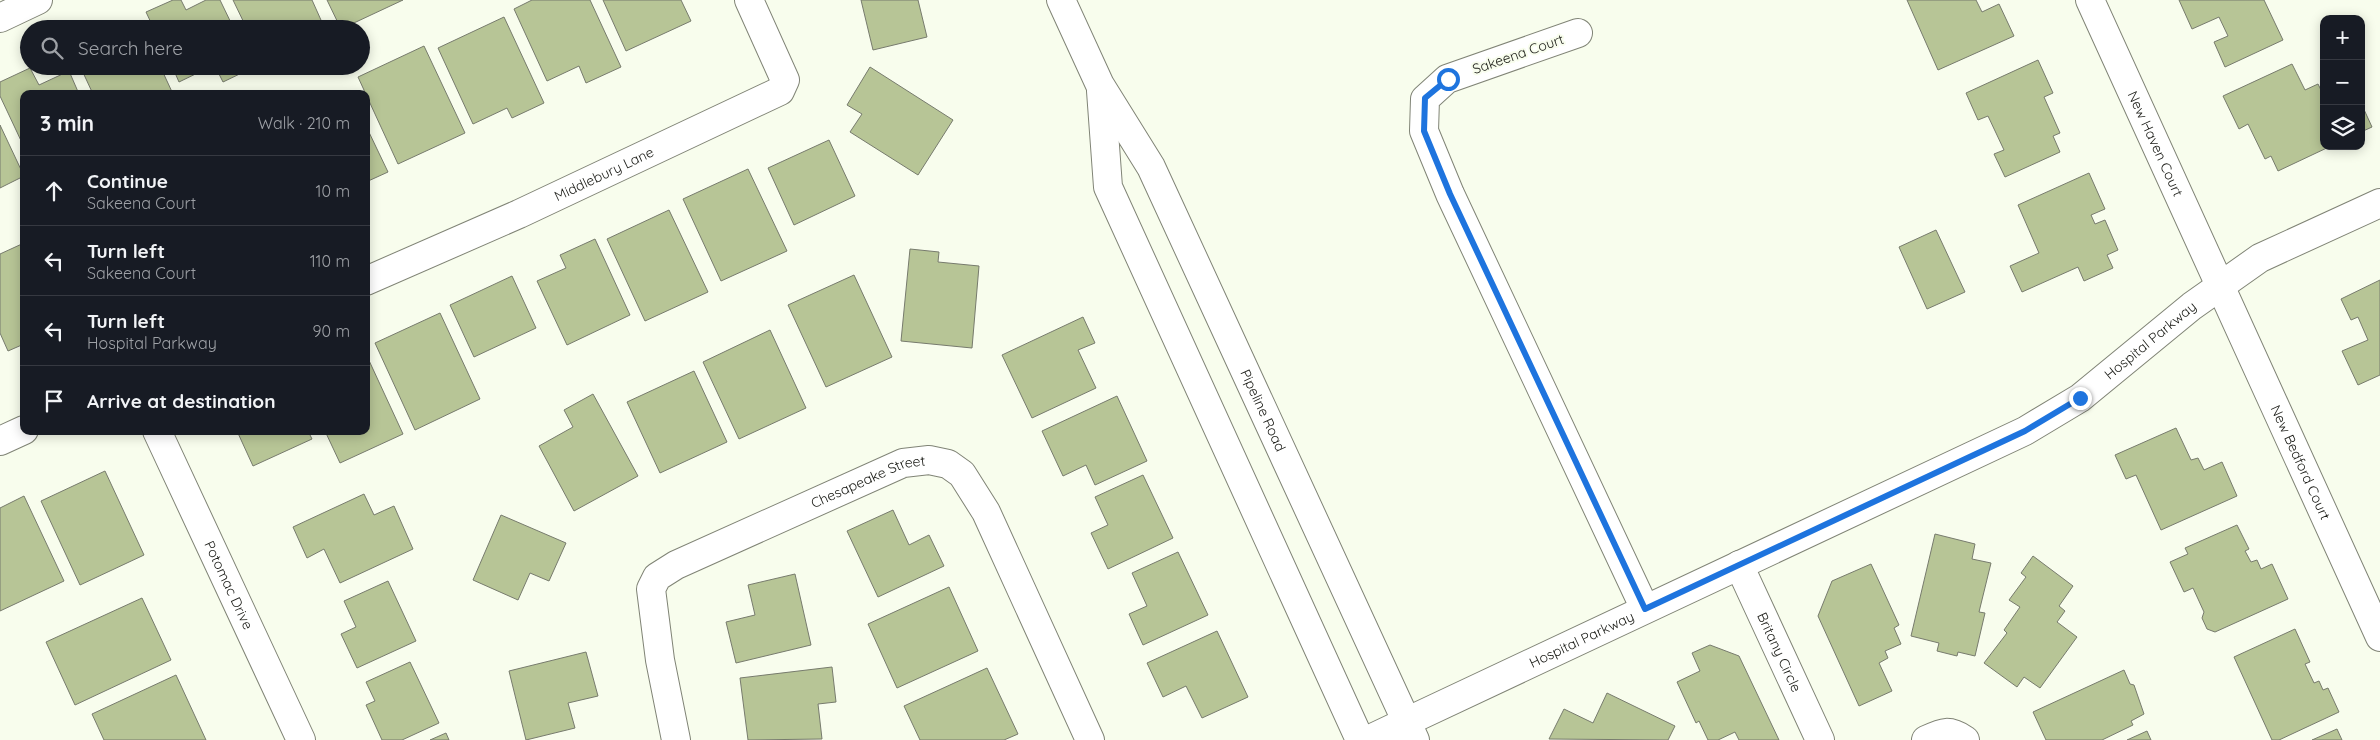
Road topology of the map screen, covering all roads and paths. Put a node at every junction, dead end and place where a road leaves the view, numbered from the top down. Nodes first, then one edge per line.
1 (38, 0) edge
2 (749, 0) edge
3 (1061, 0) edge
4 (2090, 0) edge
5 (0, 18) edge
6 (1578, 33) dead end
7 (1100, 85) junction
8 (2380, 202) edge
9 (370, 279) edge
10 (2220, 288) junction
11 (20, 432) edge
12 (159, 435) edge
13 (0, 441) edge
14 (1738, 565) junction
15 (1645, 609) junction
16 (2380, 637) edge
17 (1411, 731) edge
18 (301, 740) edge
19 (676, 740) edge
20 (1090, 740) edge
21 (1360, 740) edge
22 (1368, 740) edge
23 (1820, 740) edge
24 (1926, 740) edge
25 (1965, 740) edge

1 - 5 street
2 - 9 street, Middlebury Lane
3 - 7 street, Pipeline Road
4 - 10 street, New Haven Court
6 - 15 street, Sakeena Court
7 - 17 street, Pipeline Road
7 - 21 street, Pipeline Road
8 - 10 street, Hospital Parkway
10 - 14 street, Hospital Parkway
10 - 16 street, New Bedford Court
11 - 13 street
12 - 18 street, Potomac Drive
14 - 15 street, Hospital Parkway
14 - 23 street, Britany Circle
15 - 17 street, Hospital Parkway
17 - 22 street, Hospital Parkway
19 - 20 street, Chesapeake Street
24 - 25 street

